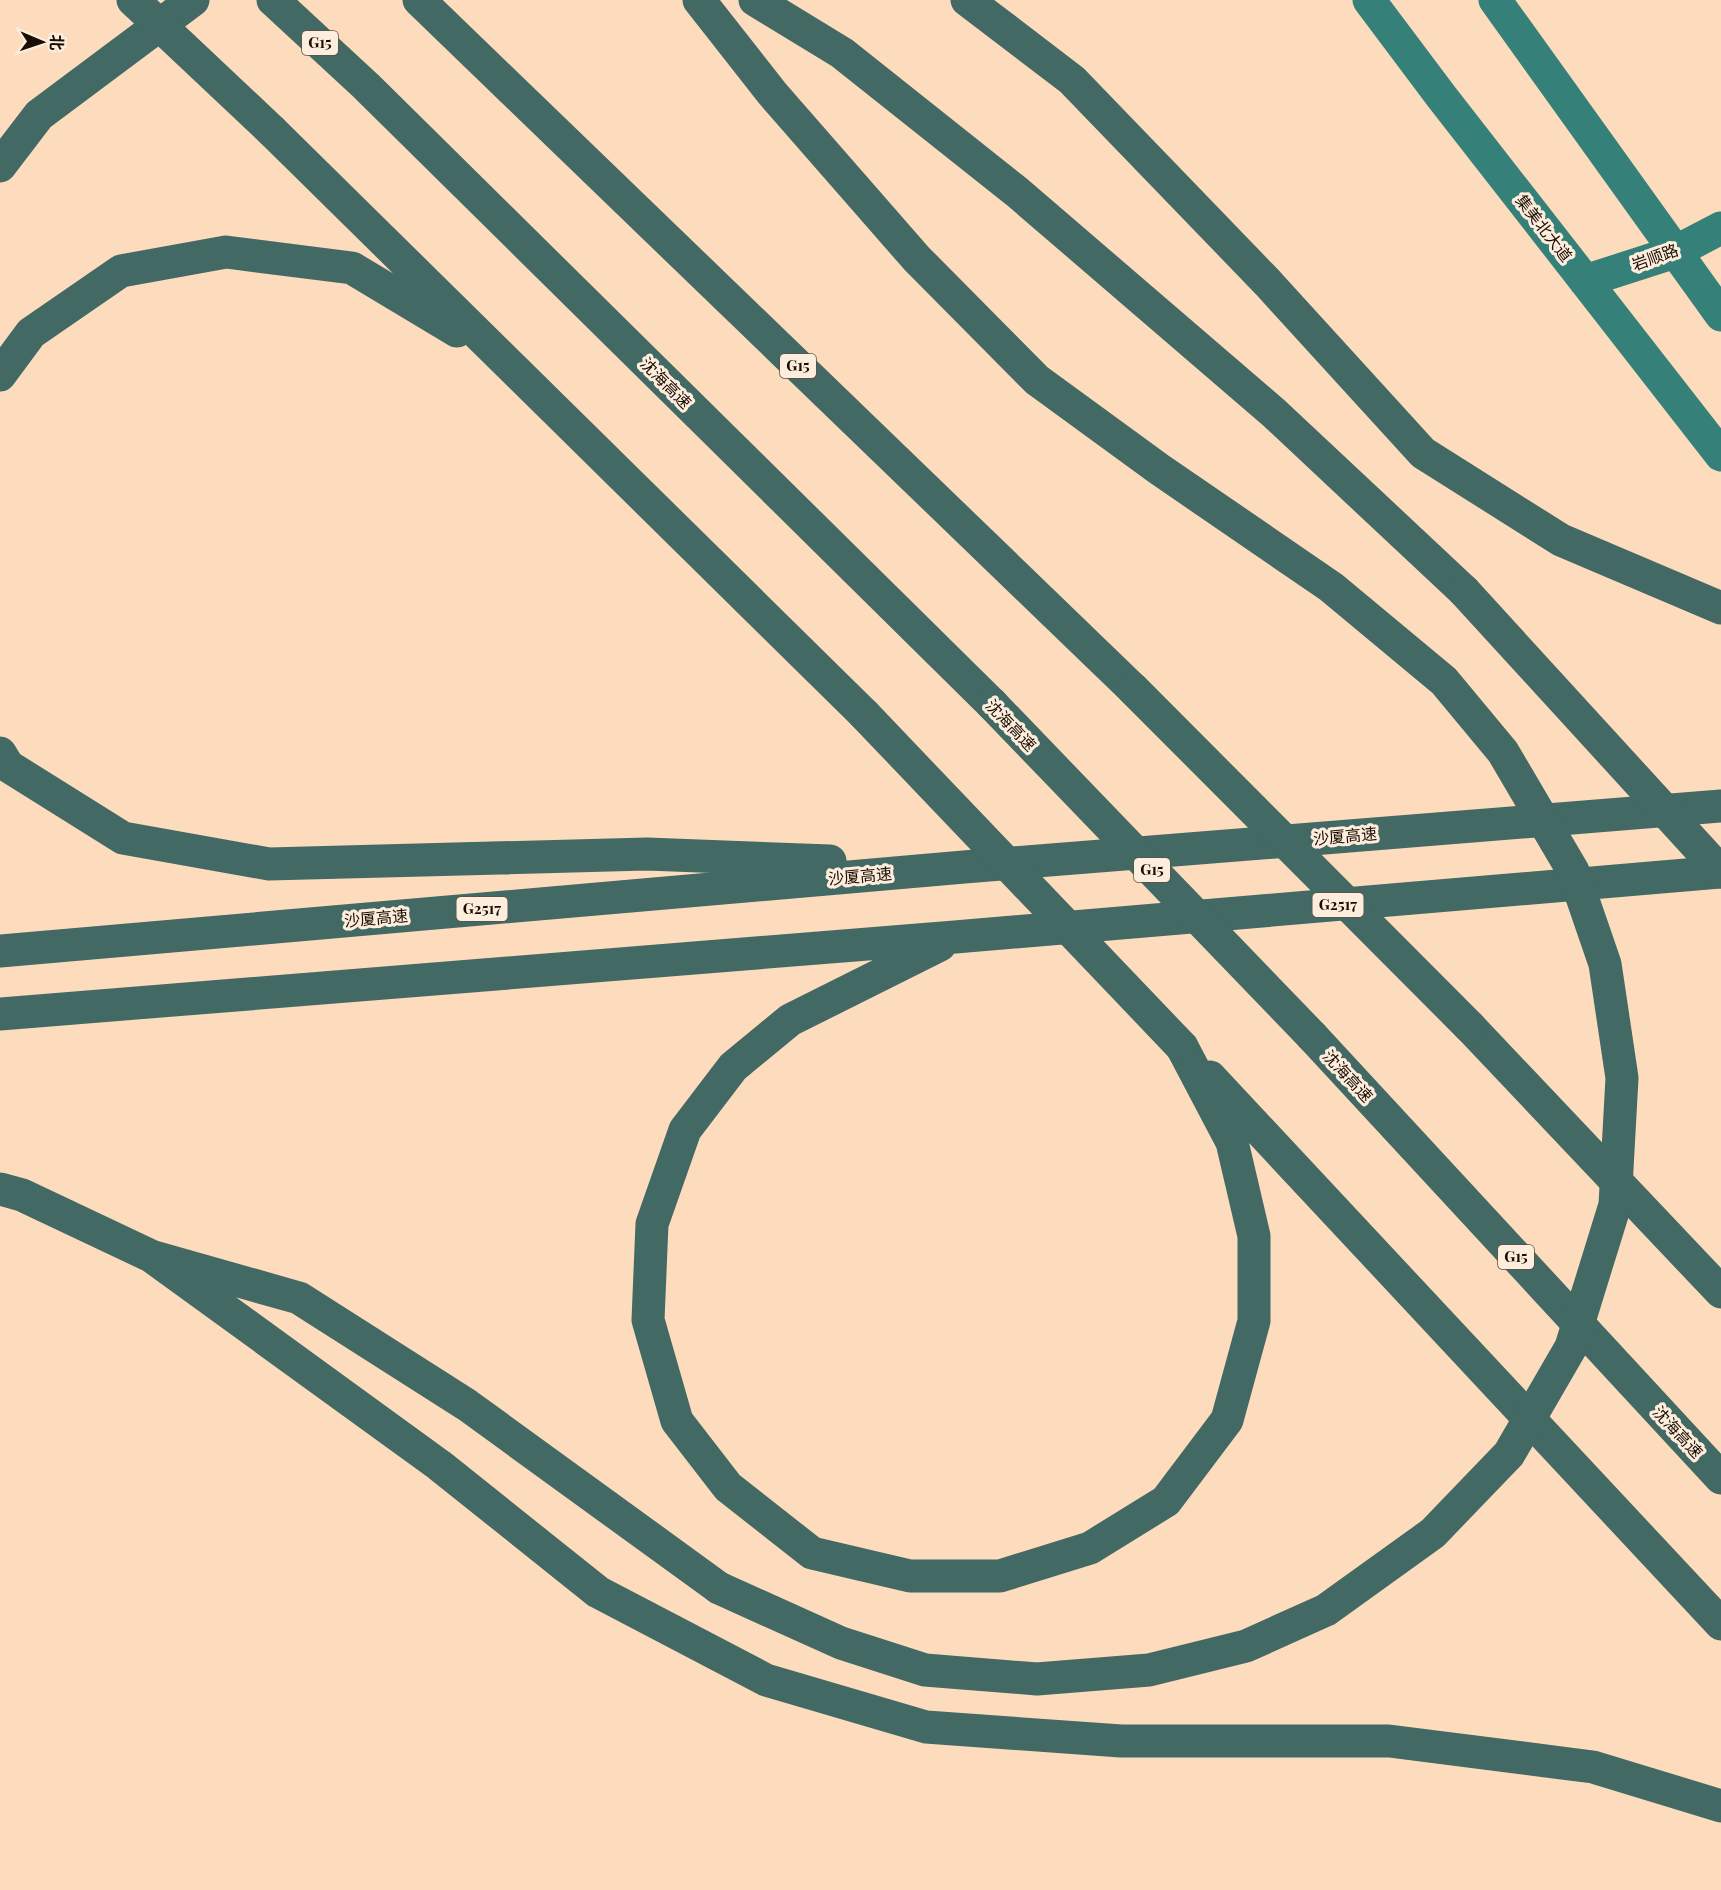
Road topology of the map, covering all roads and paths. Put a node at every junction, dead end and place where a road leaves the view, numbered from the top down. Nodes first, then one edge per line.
1 (133, 0) edge
2 (193, 0) edge
3 (273, 0) edge
4 (419, 0) edge
5 (699, 0) edge
6 (755, 0) edge
7 (967, 0) edge
8 (1369, 0) edge
9 (1495, 0) edge
10 (0, 166) edge
11 (1721, 228) edge
12 (1675, 252) junction
13 (1586, 281) junction
14 (1721, 315) edge
15 (504, 359) junction
16 (0, 375) edge
17 (1721, 455) edge
18 (1721, 608) edge
19 (0, 753) edge
20 (1721, 806) edge
21 (964, 867) junction
22 (1721, 872) edge
23 (955, 937) junction
24 (0, 951) edge
25 (0, 1014) edge
26 (1182, 1047) junction
27 (0, 1189) edge
28 (151, 1256) junction
29 (1721, 1292) edge
30 (1721, 1478) edge
31 (1721, 1624) edge
32 (1721, 1806) edge

1 - 15 highway, bridge
2 - 10 highway
3 - 30 highway, 沈海高速 / G15, bridge
4 - 29 highway, G15, bridge
5 - 28 highway, bridge
6 - 22 highway, bridge
7 - 18 highway
8 - 13 main road, 集美北大道
9 - 12 main road
11 - 12 main road, 岩顺路
12 - 13 main road, 岩顺路
12 - 14 main road
13 - 17 main road, 集美北大道
15 - 16 highway
15 - 26 highway, bridge
19 - 21 highway
20 - 21 highway, 沙厦高速 / G2517
21 - 24 highway, 沙厦高速 / G2517
22 - 23 highway, G2517
23 - 25 highway, G2517
23 - 26 highway
26 - 31 highway
27 - 28 highway
28 - 32 highway

